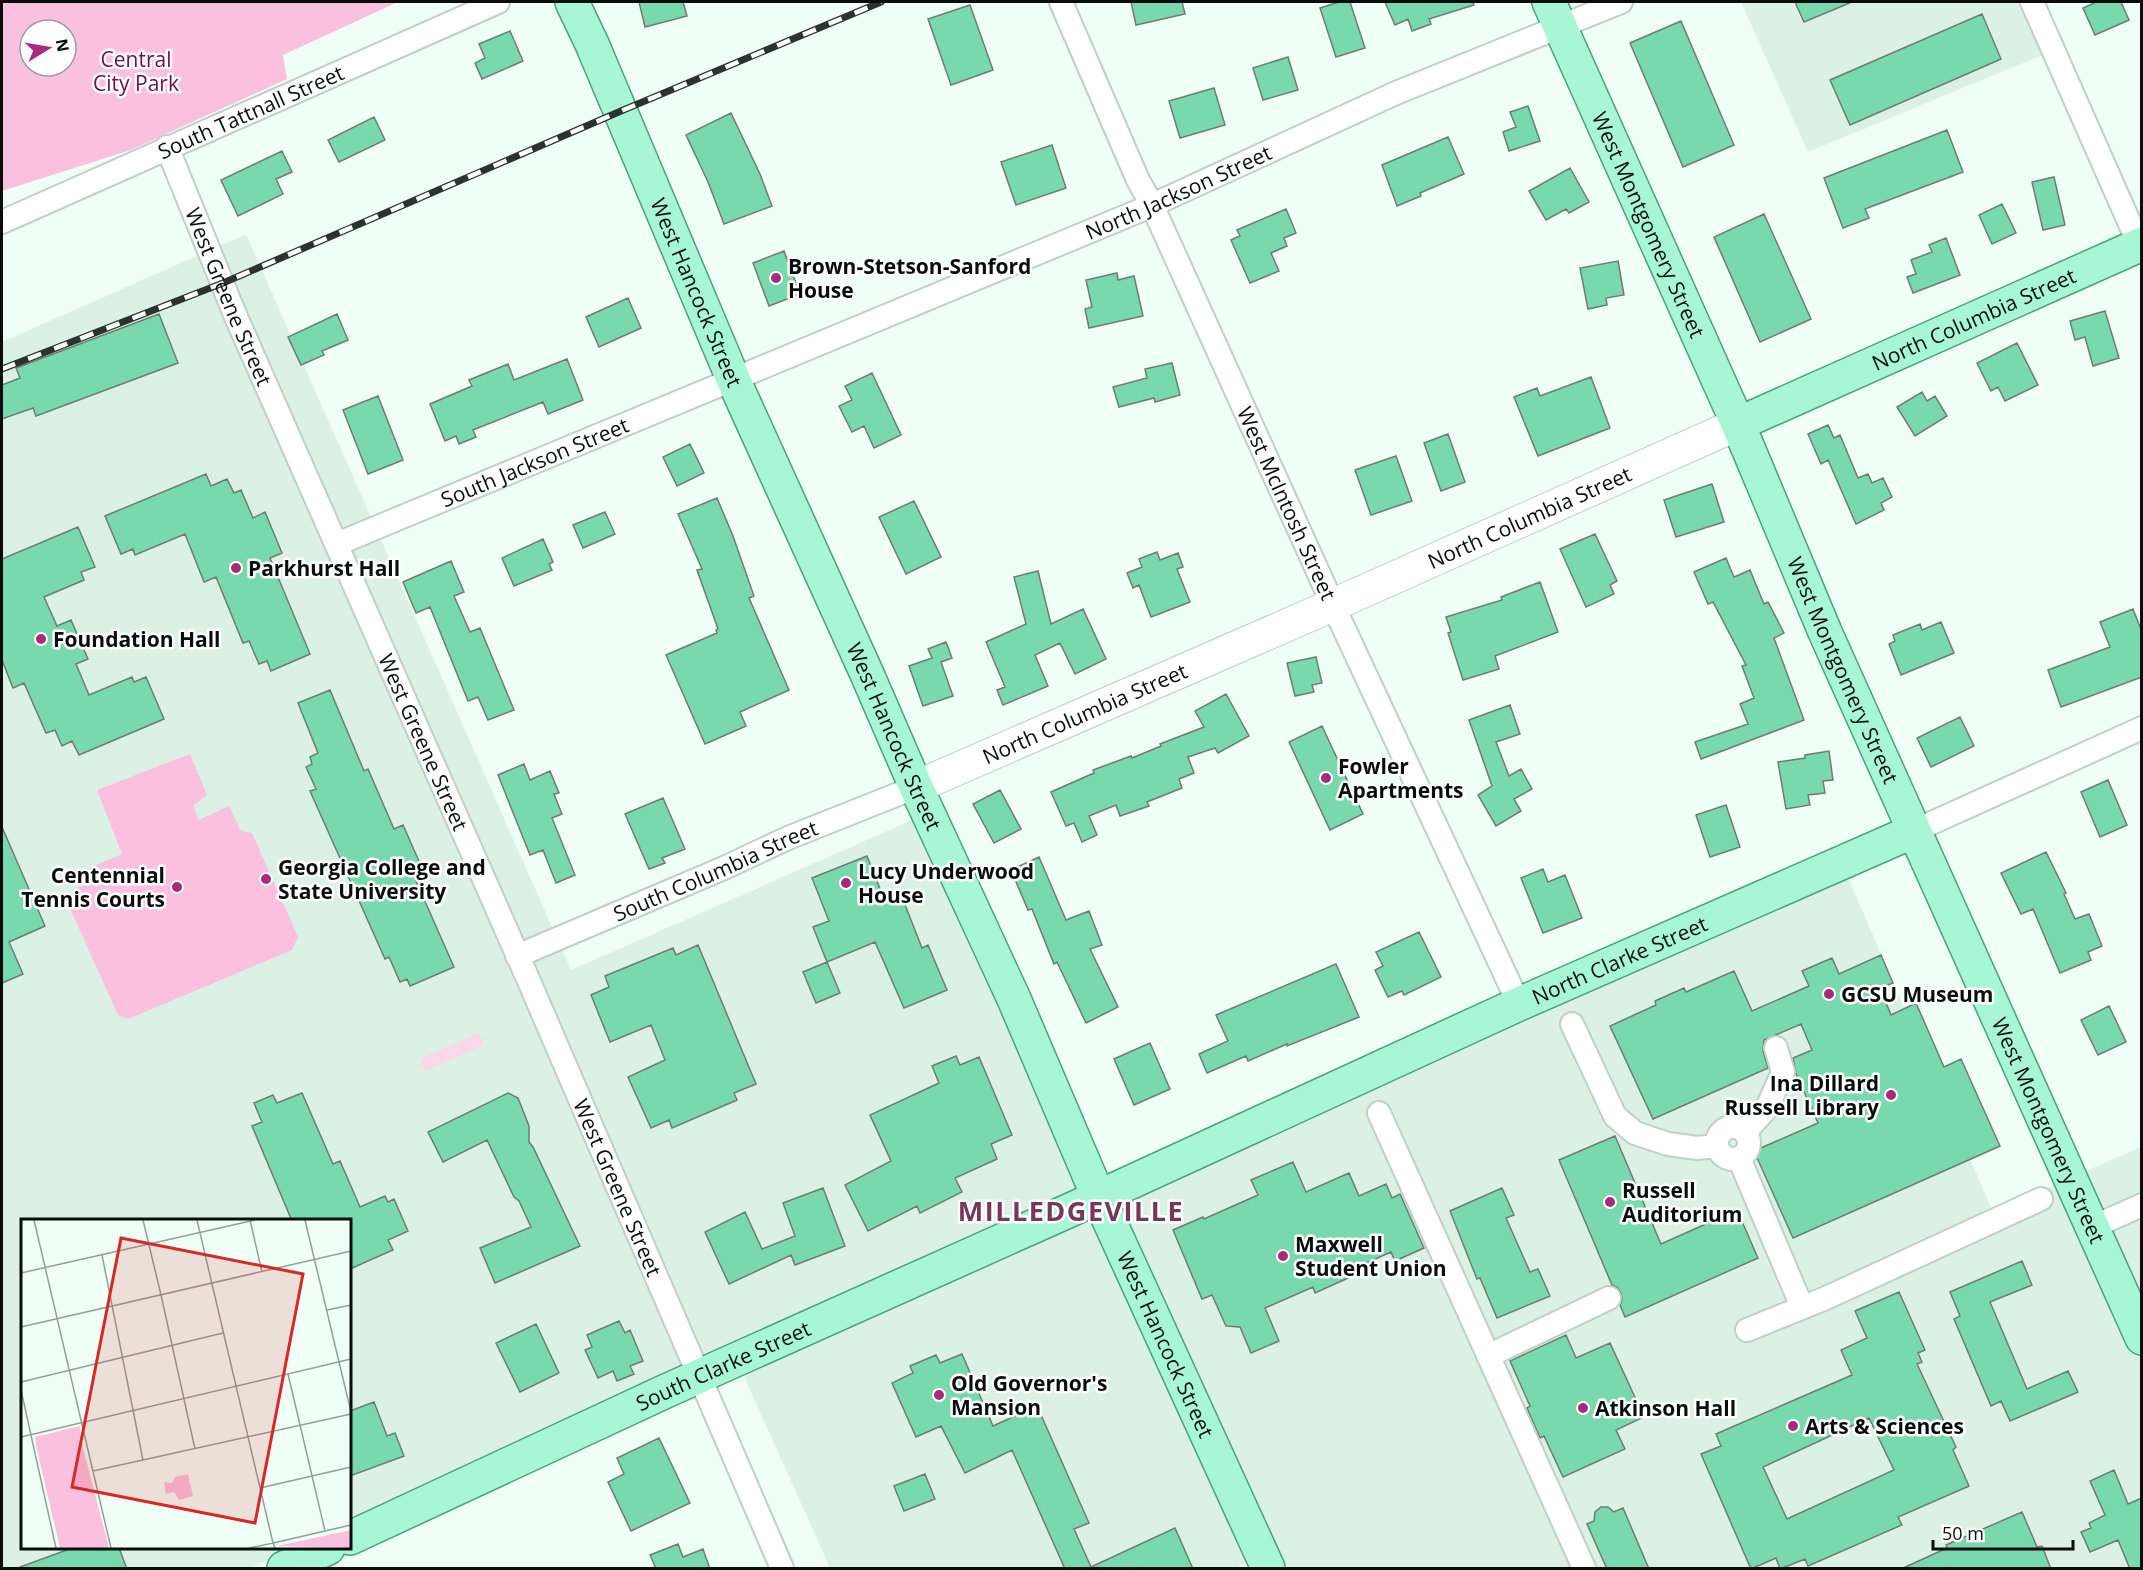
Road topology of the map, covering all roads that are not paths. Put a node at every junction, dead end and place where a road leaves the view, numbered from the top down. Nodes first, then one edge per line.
1 (498, 2) edge
2 (572, 2) edge
3 (1060, 2) edge
4 (1621, 2) edge
5 (2032, 2) edge
6 (1555, 14) edge
7 (167, 147) junction
8 (1152, 205) junction
9 (2, 222) edge
10 (2141, 247) edge
11 (734, 381) junction
12 (1738, 424) junction
13 (337, 544) junction
14 (1333, 605) junction
15 (2142, 728) edge
16 (916, 788) junction
17 (1914, 831) junction
18 (517, 956) junction
19 (1519, 1004) junction
20 (1572, 1024) dead end
21 (1776, 1048) dead end
22 (1379, 1113) dead end
23 (1745, 1132) junction
24 (1717, 1146) junction
25 (1739, 1158) junction
26 (1098, 1197) junction
27 (2041, 1199) dead end
28 (2142, 1205) edge
29 (2093, 1227) junction
30 (1609, 1298) dead end
31 (1803, 1307) junction
32 (1747, 1330) dead end
33 (2142, 1338) edge
34 (1488, 1356) junction
35 (699, 1377) junction
36 (351, 1538) edge
37 (326, 1549) edge
38 (293, 1566) edge
39 (782, 1569) edge
40 (1268, 1569) edge
41 (1584, 1569) edge

1 - 7 street, South Tattnall Street
2 - 11 main road, West Hancock Street
3 - 8 street, West McIntosh Street
4 - 6 street, North Jackson Street
5 - 10 street
6 - 8 street, North Jackson Street
6 - 12 main road, West Montgomery Street
7 - 9 street, South Tattnall Street
7 - 13 street, West Greene Street
8 - 11 street, North Jackson Street
8 - 14 street, West McIntosh Street
10 - 12 main road, North Columbia Street
11 - 13 street, South Jackson Street
11 - 16 main road, West Hancock Street
12 - 14 street, North Columbia Street
12 - 17 main road, West Montgomery Street
13 - 18 street, West Greene Street
14 - 16 street, North Columbia Street
14 - 19 street, West McIntosh Street
15 - 17 street, North Clarke Street
16 - 18 street, South Columbia Street
16 - 26 main road, West Hancock Street
17 - 19 main road, North Clarke Street
17 - 29 main road, West Montgomery Street
18 - 35 street, West Greene Street
19 - 26 main road, North Clarke Street
20 - 24 street
21 - 23 street
22 - 34 street
23 - 24 street
23 - 25 street
24 - 25 street
25 - 31 street
26 - 35 main road, South Clarke Street
26 - 40 main road, West Hancock Street
27 - 31 street
28 - 29 street
29 - 33 main road, West Montgomery Street
30 - 34 street
31 - 32 street
34 - 41 street
35 - 36 main road, South Clarke Street
35 - 39 street, West Greene Street
37 - 38 main road

